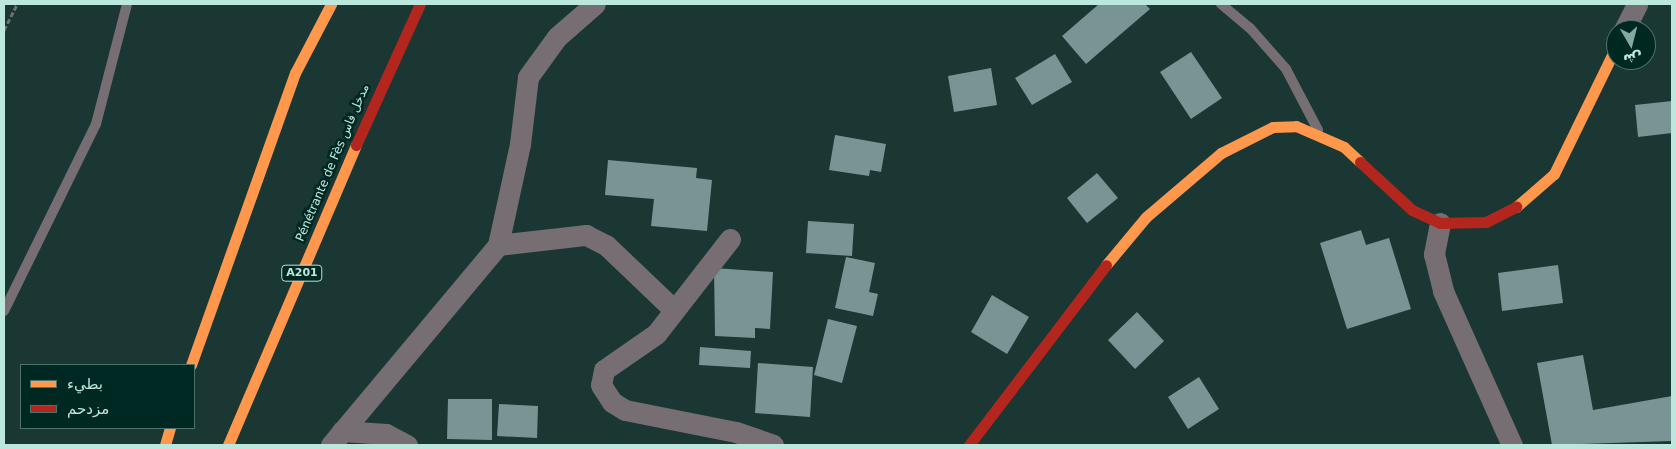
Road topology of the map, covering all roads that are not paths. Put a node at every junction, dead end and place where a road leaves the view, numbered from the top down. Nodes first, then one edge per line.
1 (127, 4) edge
2 (331, 4) edge
3 (420, 4) edge
4 (595, 4) edge
5 (1221, 4) edge
6 (1637, 4) edge
7 (1629, 20) edge
8 (1606, 67) edge
9 (1319, 133) junction
10 (1440, 223) junction
11 (730, 239) dead end
12 (498, 245) junction
13 (674, 310) junction
14 (4, 311) edge
15 (191, 364) edge
16 (170, 429) edge
17 (336, 438) edge
18 (165, 445) edge
19 (228, 445) edge
20 (407, 445) edge
21 (773, 445) edge
22 (969, 445) edge
23 (1512, 445) edge

1 - 14 lane
2 - 15 main road
3 - 19 main road, Pénétrante de Fès مدخل فاس / A201
4 - 12 street
5 - 9 lane
6 - 7 street
8 - 10 main road
9 - 10 main road
9 - 22 main road
10 - 23 street
11 - 13 street
12 - 13 street
12 - 17 street
13 - 21 street
16 - 18 main road
17 - 20 street

